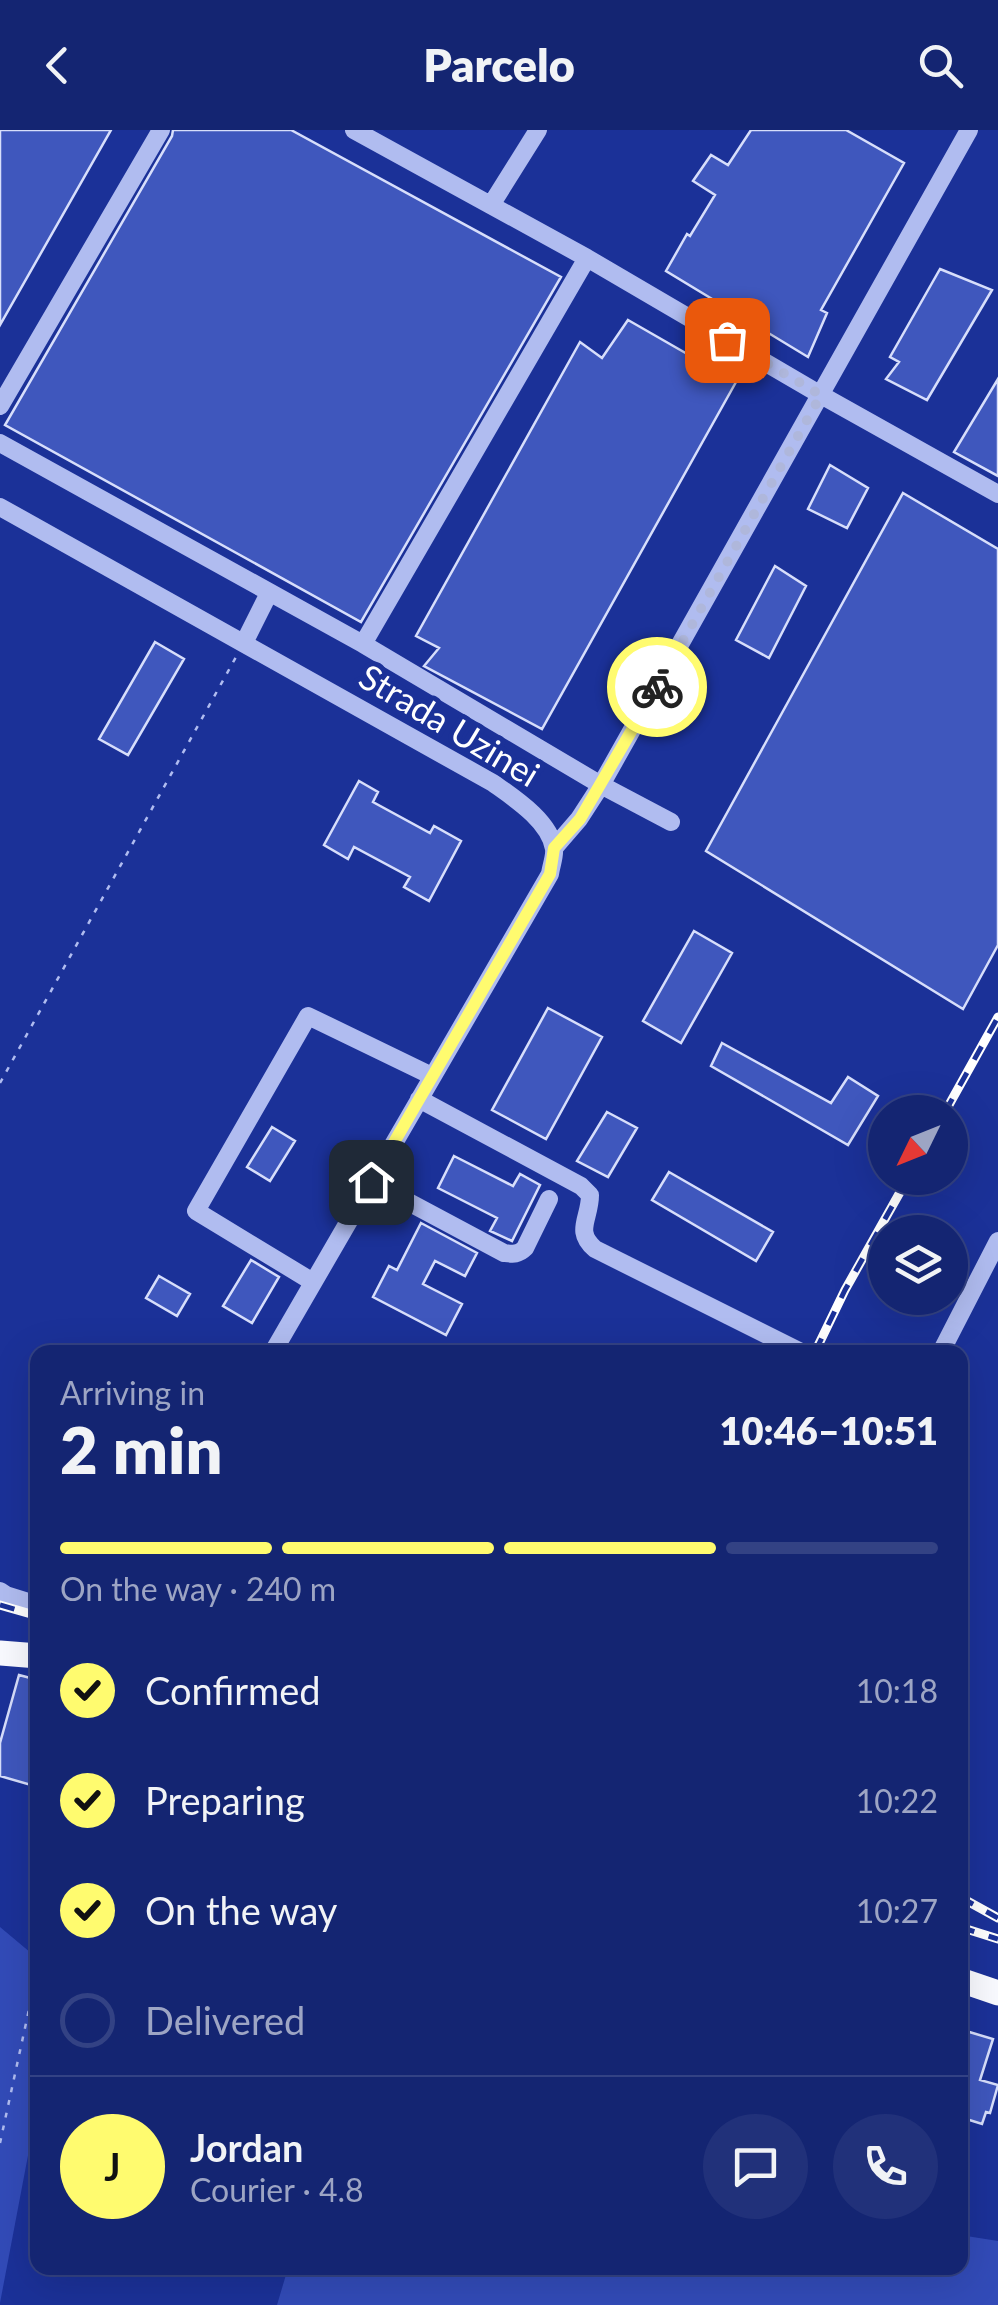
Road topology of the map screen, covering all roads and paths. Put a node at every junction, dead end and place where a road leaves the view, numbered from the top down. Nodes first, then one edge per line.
1 (161, 130) edge
2 (354, 130) edge
3 (538, 130) edge
4 (969, 130) edge
5 (492, 205) junction
6 (587, 258) junction
7 (821, 395) junction
8 (0, 406) edge
9 (0, 443) edge
10 (998, 494) edge
11 (0, 507) edge
12 (269, 593) junction
13 (244, 643) junction
14 (363, 644) junction
15 (601, 785) junction
16 (672, 822) dead end
17 (554, 848) junction
18 (432, 1076) junction
19 (0, 1083) edge
20 (419, 1099) junction
21 (371, 1182) junction
22 (549, 1199) dead end
23 (998, 1241) edge
24 (313, 1282) junction
25 (278, 1345) edge
26 (788, 1345) edge
27 (945, 1345) edge
28 (0, 1591) edge
29 (30, 1602) edge
30 (0, 1653) edge
31 (30, 1655) edge
32 (968, 1983) edge
33 (998, 1993) edge
34 (30, 2005) edge
35 (0, 2143) edge

1 - 8 street
2 - 5 street
3 - 5 street
4 - 7 street
5 - 6 street
6 - 7 street
6 - 14 street
7 - 10 street
7 - 15 street
9 - 12 street
11 - 13 street, Strada Uzinei
12 - 13 street
12 - 14 street
13 - 17 street, Strada Uzinei
13 - 19 path
14 - 15 street
15 - 16 street
15 - 17 street
17 - 18 street
18 - 20 street
18 - 24 street
20 - 21 street
20 - 26 street
21 - 22 street
21 - 24 street
23 - 27 street
24 - 25 street
28 - 29 street
30 - 31 main road
32 - 33 main road
34 - 35 path

